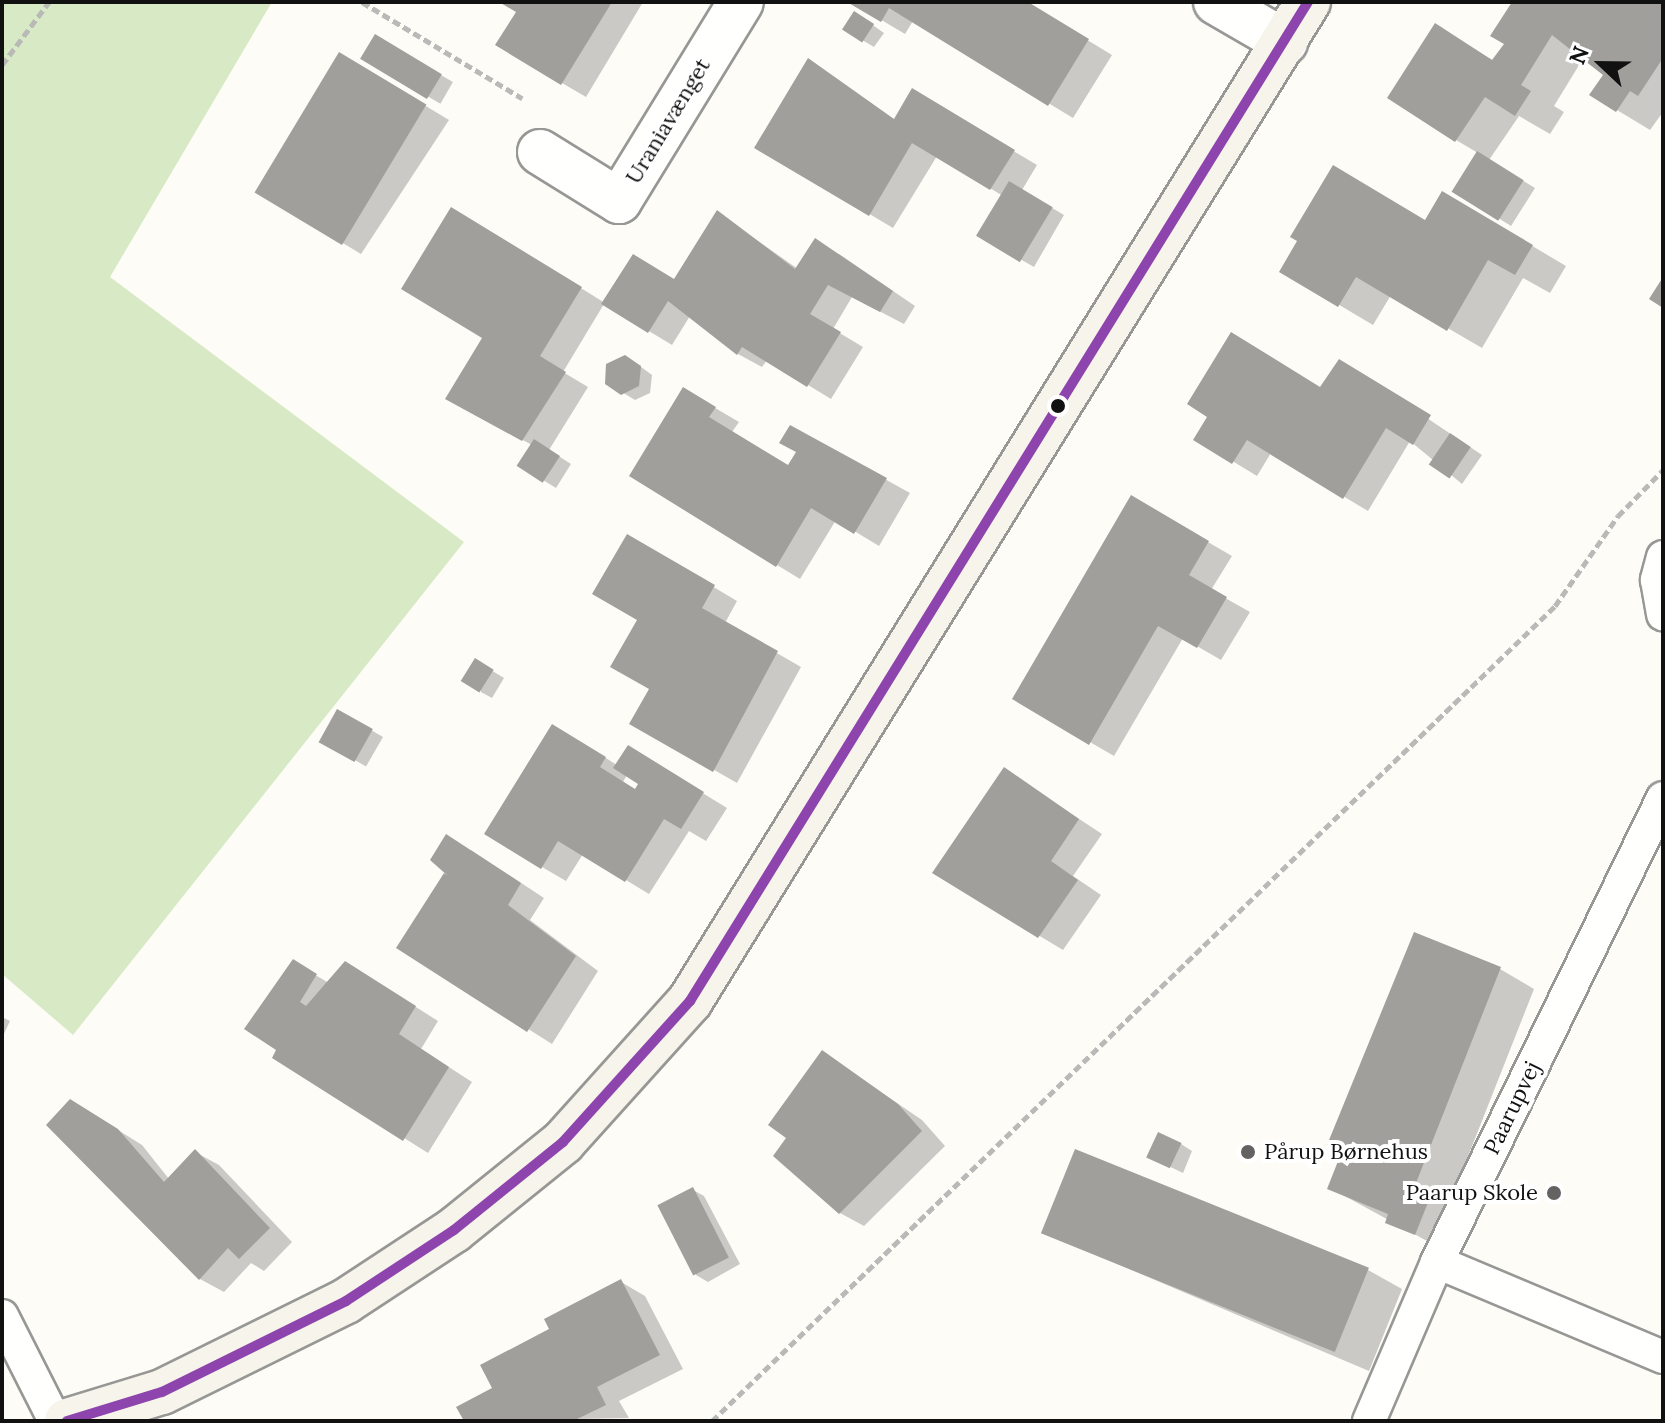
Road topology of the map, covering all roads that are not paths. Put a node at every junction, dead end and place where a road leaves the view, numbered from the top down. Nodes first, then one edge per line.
1 (741, 2) edge
2 (1216, 2) edge
3 (1308, 2) edge
4 (1285, 42) junction
5 (540, 152) road end
6 (1663, 557) edge
7 (1663, 614) edge
8 (1663, 798) edge
9 (1437, 1262) junction
10 (2, 1316) edge
11 (1663, 1357) edge
12 (55, 1421) edge
13 (67, 1421) edge
14 (1369, 1421) edge

1 - 5 street, Uraniavænget
2 - 4 street
3 - 4 street
4 - 13 street
6 - 7 lane
8 - 9 lane, Paarupvej
9 - 11 lane
9 - 14 lane, Paarupvej
10 - 12 lane

